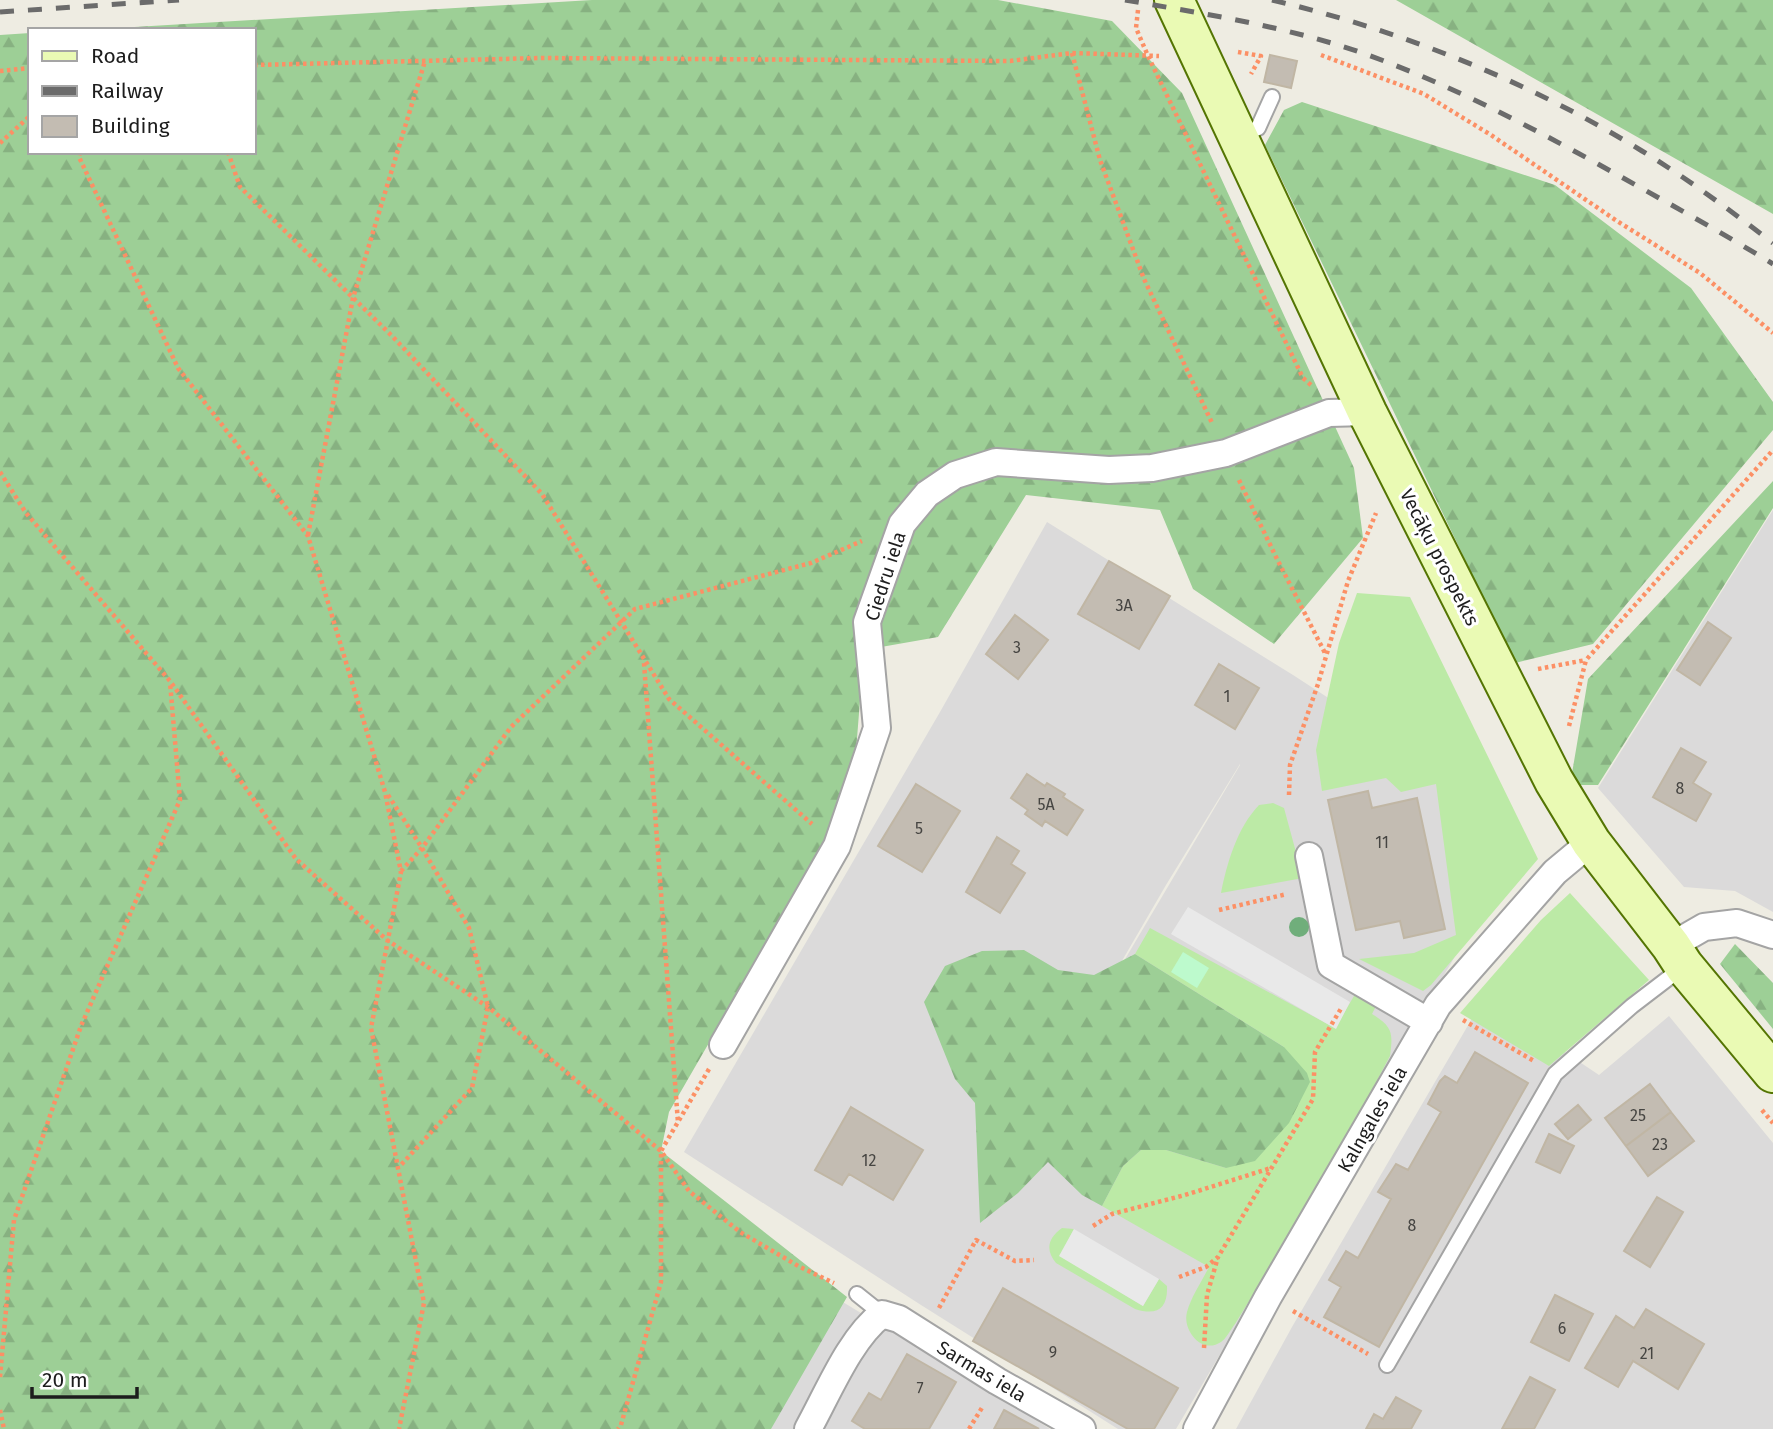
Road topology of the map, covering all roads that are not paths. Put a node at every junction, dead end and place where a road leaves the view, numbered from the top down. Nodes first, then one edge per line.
1 (1156, 1) edge
2 (1272, 97) dead end
3 (1238, 137) junction
4 (1356, 412) junction
5 (1591, 842) junction
6 (1309, 856) dead end
7 (1773, 935) edge
8 (1678, 956) junction
9 (1434, 1013) junction
10 (723, 1045) road end
11 (1773, 1073) edge
12 (857, 1294) road end
13 (882, 1314) junction
14 (1387, 1364) road end
15 (808, 1429) edge
16 (1082, 1429) edge
17 (1197, 1429) edge

1 - 3 main road, Vecāķu prospekts
2 - 3 lane
3 - 4 main road, Vecāķu prospekts
4 - 5 main road, Vecāķu prospekts
4 - 10 street, Ciedru iela
5 - 8 main road, Vecāķu prospekts
5 - 9 street, Kalngales iela
6 - 9 street
7 - 8 street
8 - 11 main road, Vecāķu prospekts
8 - 14 lane
9 - 17 street, Kalngales iela
12 - 13 lane
13 - 15 street
13 - 16 street, Sarmas iela

